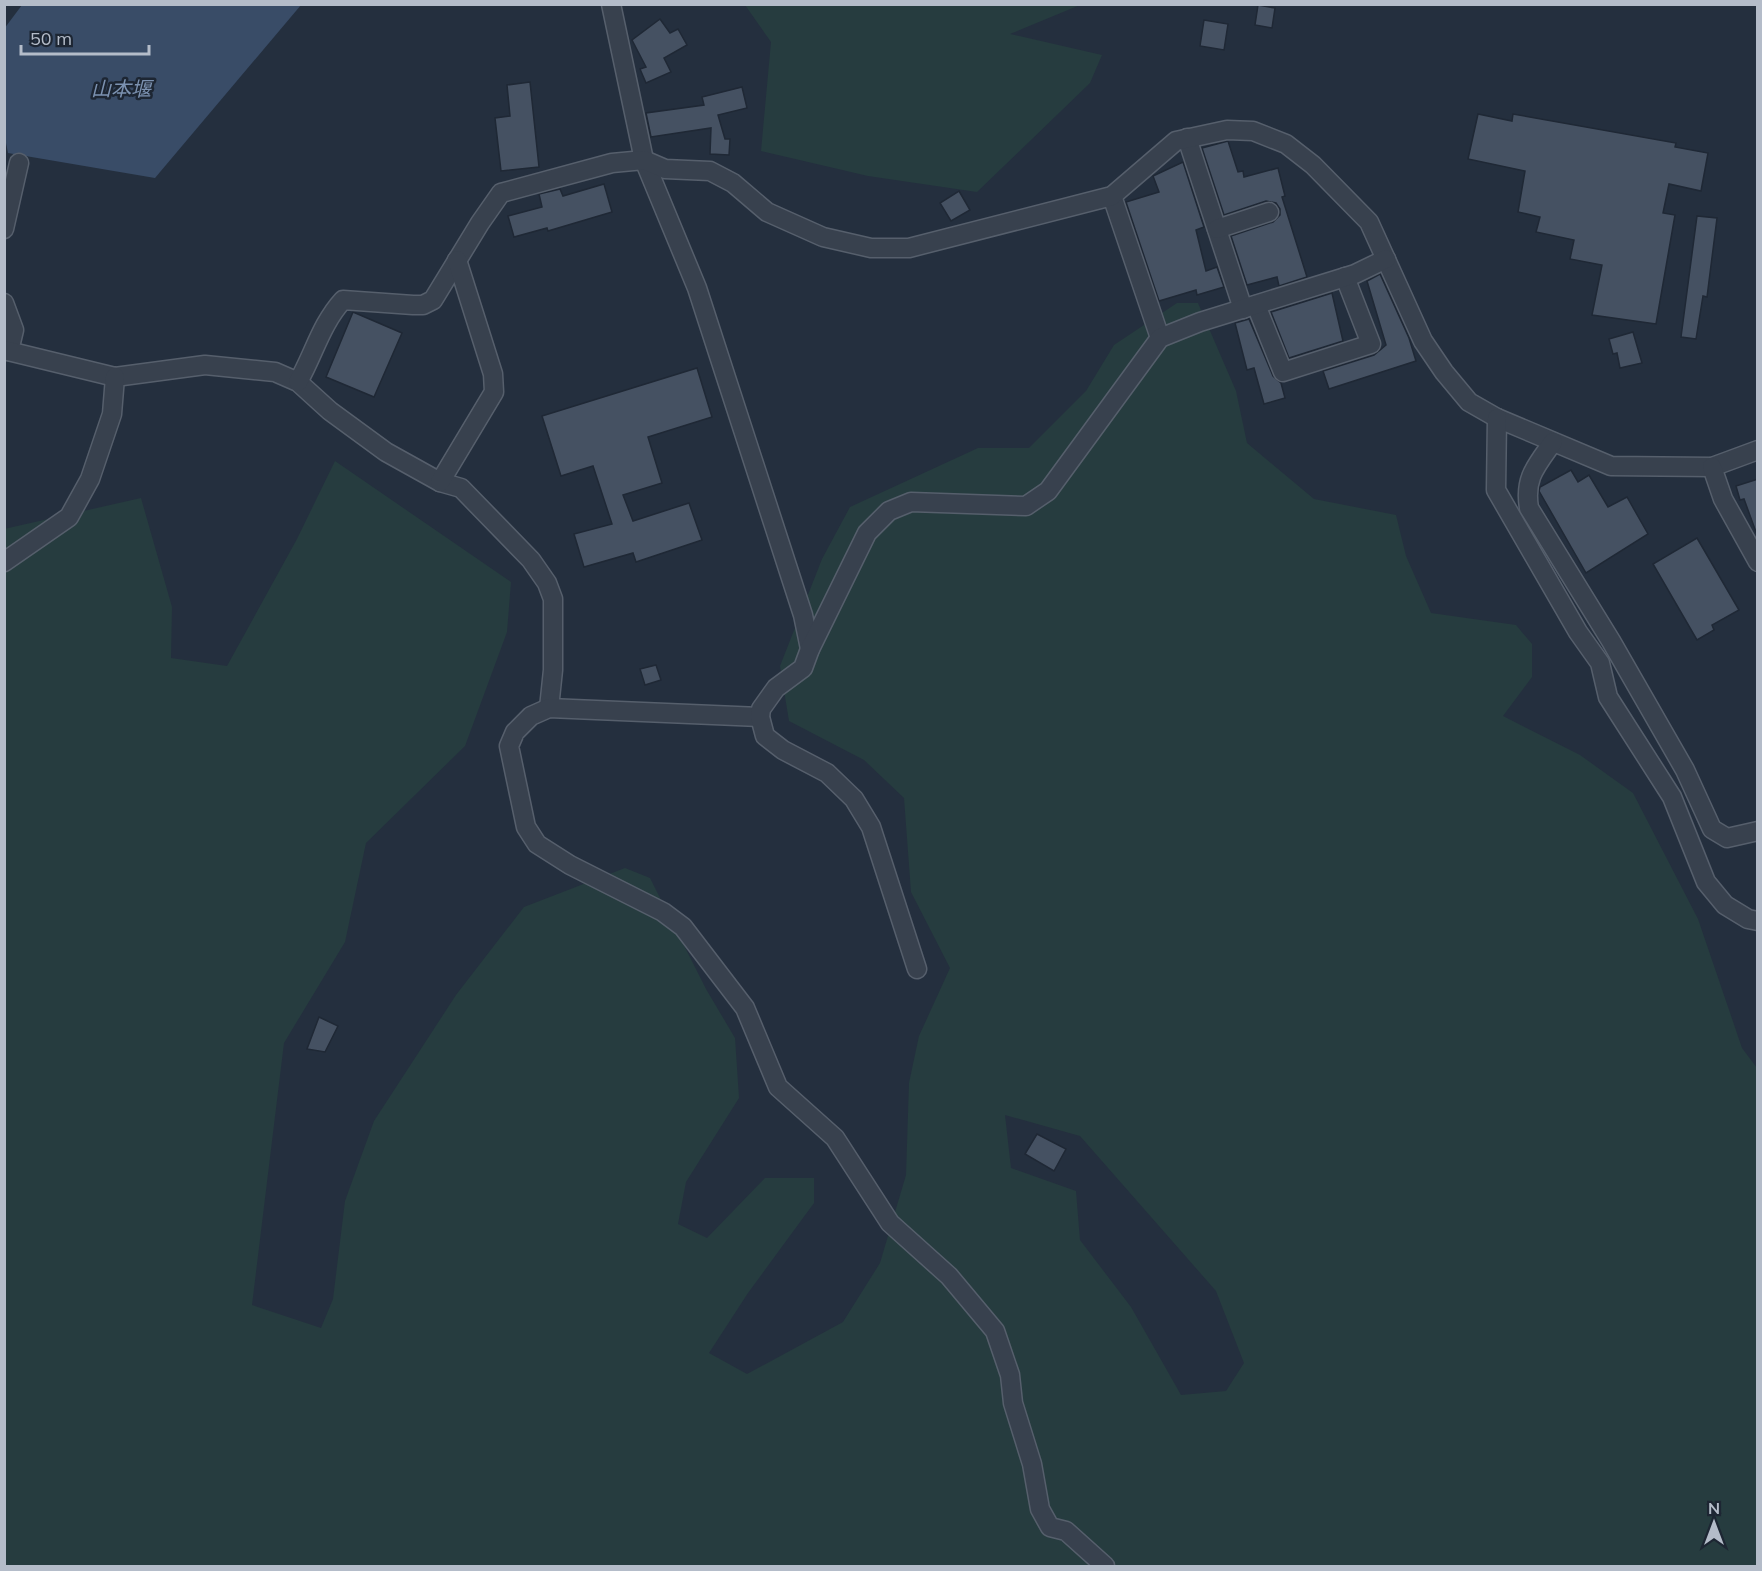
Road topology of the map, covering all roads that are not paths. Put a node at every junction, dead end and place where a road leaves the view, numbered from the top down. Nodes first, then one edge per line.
1 (611, 4) edge
2 (1187, 138) junction
3 (644, 160) junction
4 (19, 163) dead end
5 (1112, 196) junction
6 (1269, 212) dead end
7 (4, 229) edge
8 (1217, 229) junction
9 (1386, 259) junction
10 (457, 260) junction
11 (1345, 277) junction
12 (4, 303) edge
13 (1250, 307) junction
14 (1160, 338) junction
15 (7, 350) edge
16 (115, 377) junction
17 (298, 382) junction
18 (1497, 418) junction
19 (1553, 442) junction
20 (1758, 450) edge
21 (1712, 467) junction
22 (440, 482) junction
23 (4, 562) edge
24 (1758, 562) edge
25 (810, 649) junction
26 (549, 708) junction
27 (760, 717) junction
28 (1758, 831) edge
29 (1758, 921) edge
30 (917, 969) dead end
31 (1105, 1566) edge

1 - 3 street
2 - 5 street
2 - 8 street
2 - 9 street
3 - 5 street
3 - 10 street
3 - 25 street
4 - 7 street
5 - 14 street
6 - 8 street
8 - 13 street
9 - 11 street
9 - 18 street
10 - 17 street
10 - 22 street
11 - 13 street
11 - 13 street
12 - 15 street
13 - 14 street
14 - 25 street
15 - 16 street
16 - 17 street
16 - 23 street
17 - 22 street
18 - 19 street
18 - 29 street
19 - 21 street
19 - 28 street
20 - 21 street
21 - 24 street
22 - 26 street
25 - 27 street
26 - 27 street
26 - 31 street
27 - 30 street

